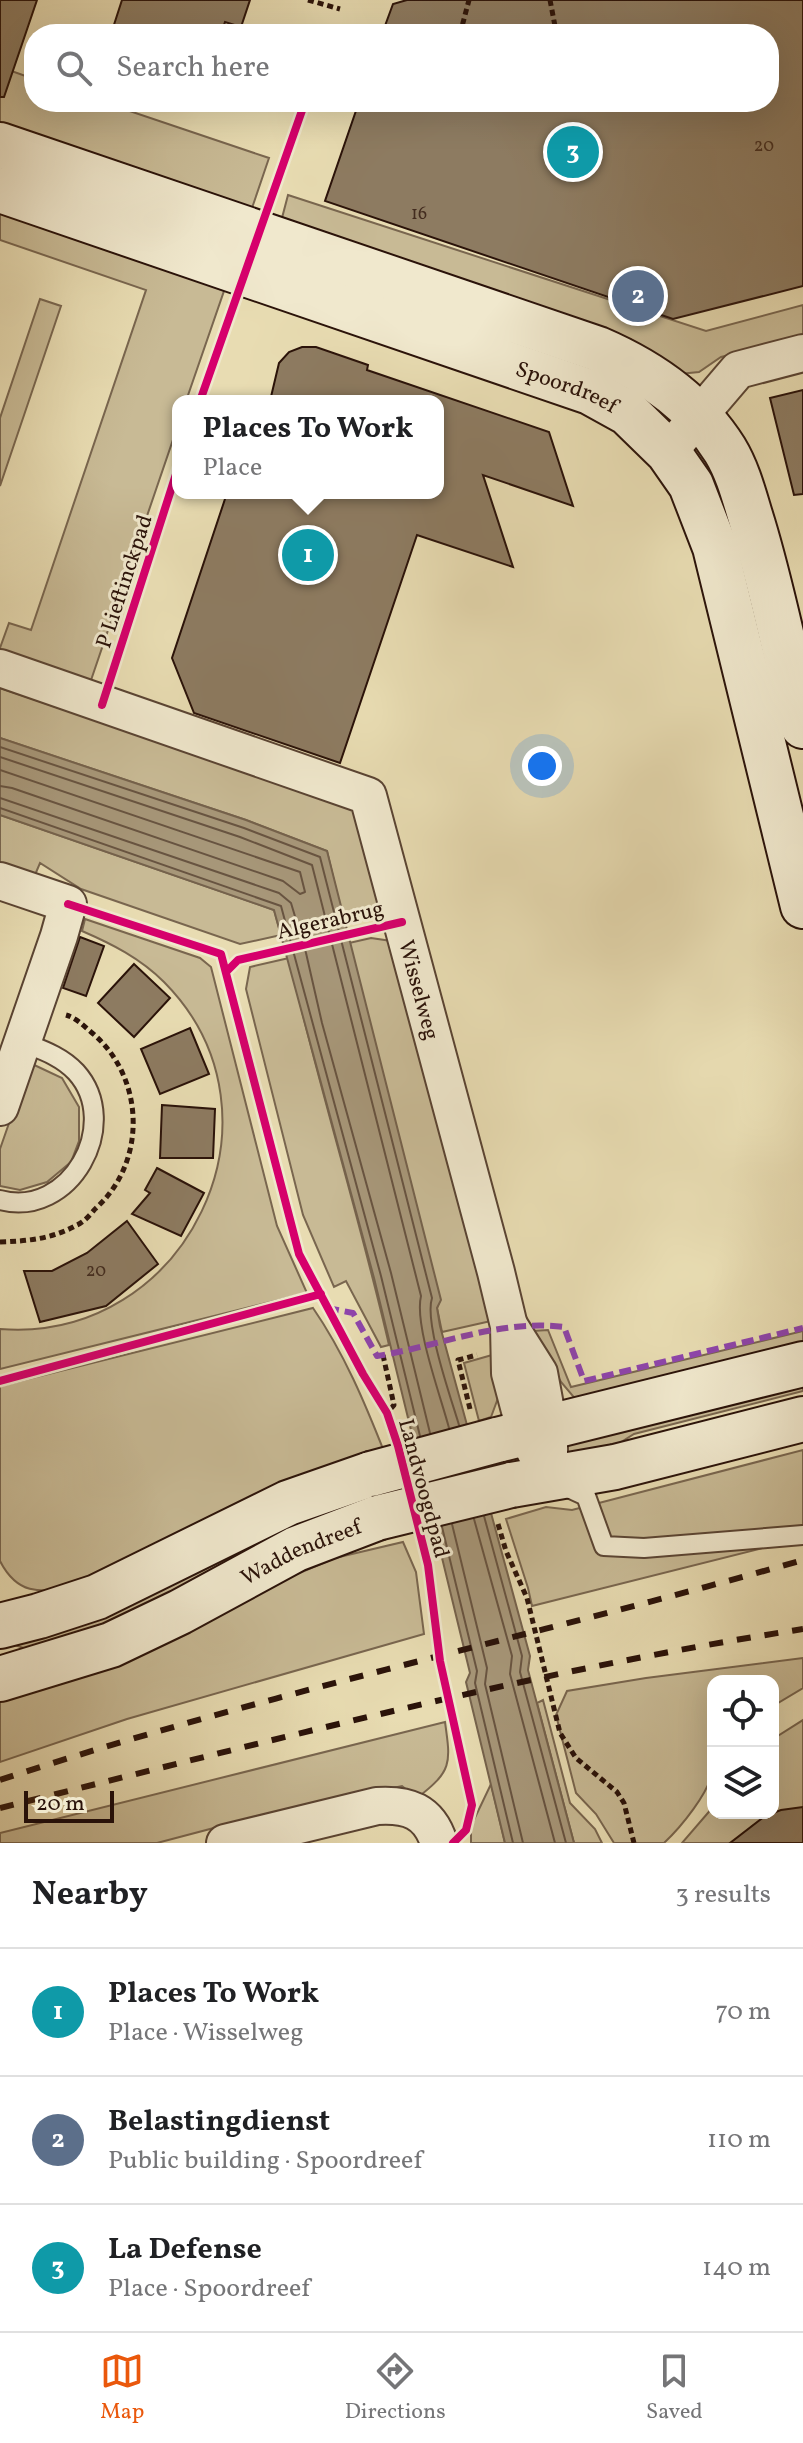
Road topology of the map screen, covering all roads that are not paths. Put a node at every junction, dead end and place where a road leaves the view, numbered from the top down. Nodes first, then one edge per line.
1 (0, 145) edge
2 (0, 190) edge
3 (803, 353) edge
4 (698, 417) junction
5 (668, 452) junction
6 (0, 668) edge
7 (803, 726) edge
8 (0, 881) edge
9 (803, 906) edge
10 (22, 1042) junction
11 (0, 1107) edge
12 (0, 1200) edge
13 (803, 1364) edge
14 (803, 1419) edge
15 (511, 1427) junction
16 (519, 1494) junction
17 (803, 1535) edge
18 (0, 1626) edge
19 (0, 1658) edge
20 (0, 1679) edge
21 (429, 1829) edge
22 (225, 1843) edge

1 - 4 main road, Spoordreef
2 - 5 main road, Spoordreef
3 - 4 street
4 - 5 street
4 - 7 main road, Spoordreef
5 - 9 main road, Spoordreef
6 - 15 street, Wisselweg
8 - 10 street
10 - 11 street
10 - 12 lane
13 - 15 main road, Waddendreef
14 - 16 main road, Waddendreef
15 - 16 street, Wisselweg
15 - 18 main road, Waddendreef, bridge
16 - 17 lane
16 - 20 main road, Waddendreef, bridge
19 - 20 street
21 - 22 street

